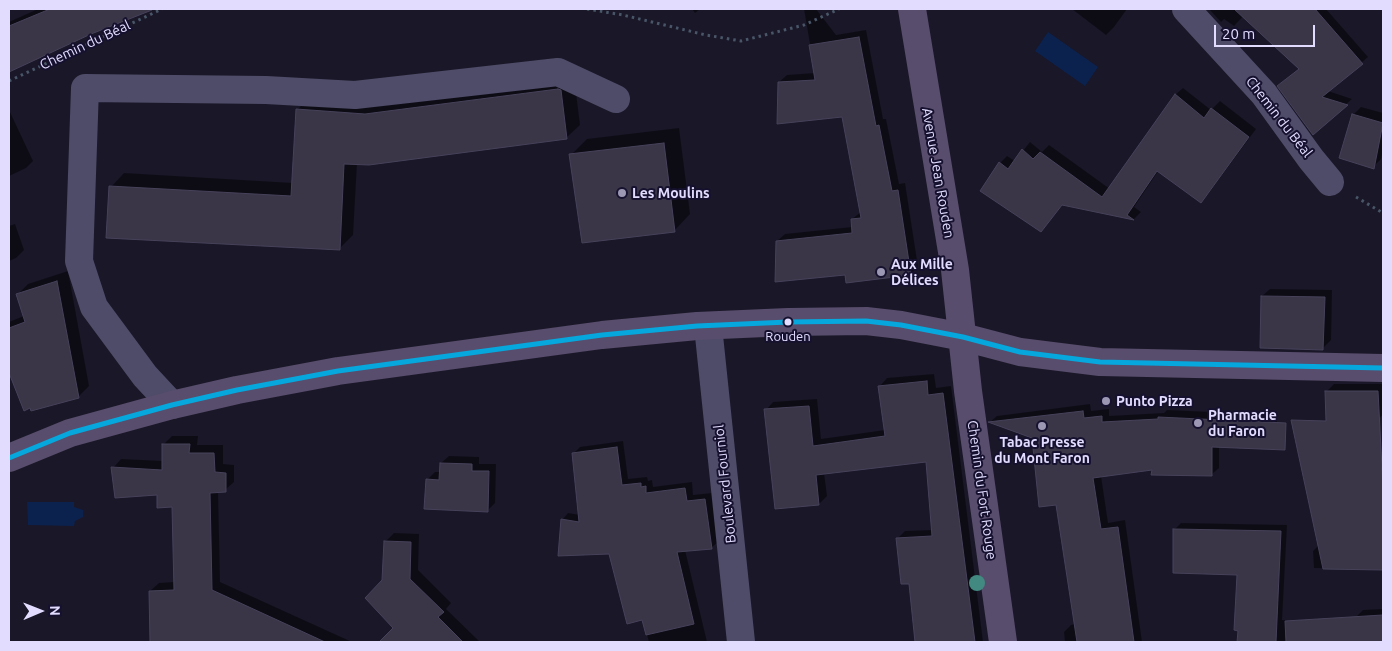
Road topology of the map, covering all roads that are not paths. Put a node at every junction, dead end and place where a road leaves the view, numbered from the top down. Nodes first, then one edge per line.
1 (912, 9) edge
2 (1186, 9) edge
3 (616, 99) dead end
4 (1330, 182) dead end
5 (708, 326) junction
6 (963, 337) junction
7 (1383, 368) edge
8 (172, 405) junction
9 (9, 458) edge
10 (741, 642) edge
11 (1002, 642) edge

1 - 6 main road, Avenue Jean Rouden
2 - 4 street, Chemin du Béal
3 - 8 street
5 - 6 main road
5 - 8 main road
5 - 10 street, Boulevard Fourniol
6 - 7 main road
6 - 11 main road, Chemin du Fort Rouge
8 - 9 main road

